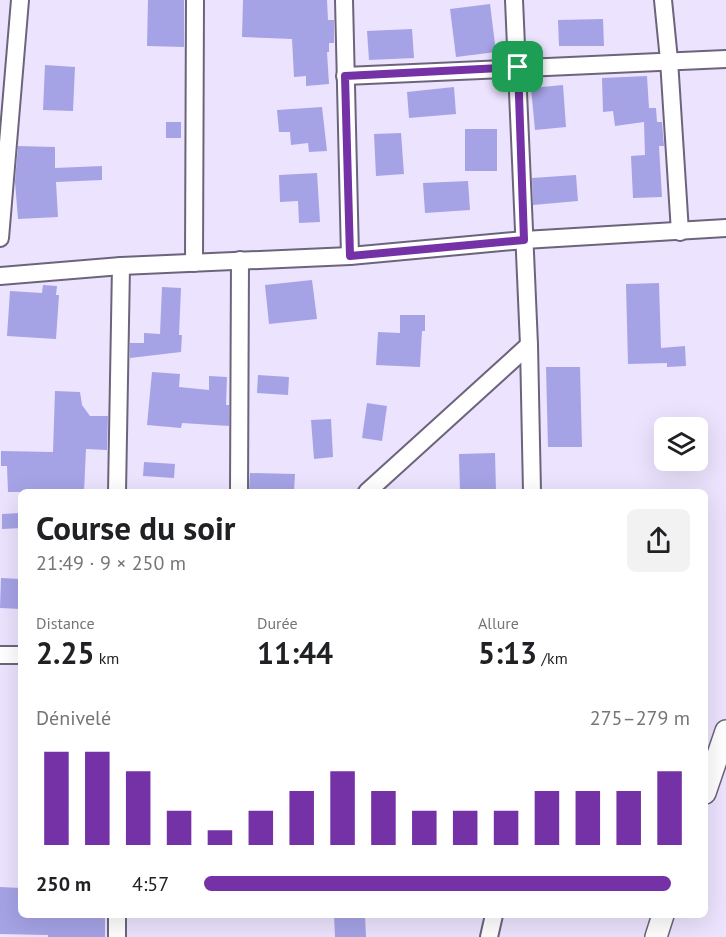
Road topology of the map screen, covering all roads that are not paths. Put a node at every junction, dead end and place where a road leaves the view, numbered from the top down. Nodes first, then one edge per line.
1 (20, 0) edge
2 (195, 0) edge
3 (344, 0) edge
4 (514, 0) edge
5 (663, 0) edge
6 (726, 58) edge
7 (669, 60) junction
8 (518, 67) junction
9 (345, 76) junction
10 (726, 228) edge
11 (680, 232) junction
12 (0, 238) edge
13 (524, 240) junction
14 (350, 256) junction
15 (240, 260) junction
16 (194, 263) junction
17 (121, 266) junction
18 (0, 276) edge
19 (529, 345) junction
20 (117, 489) edge
21 (239, 489) edge
22 (370, 489) edge
23 (532, 489) edge
24 (0, 655) edge
25 (18, 655) edge
26 (726, 731) edge
27 (708, 784) edge
28 (117, 918) edge
29 (493, 918) edge
30 (662, 918) edge
31 (117, 937) edge
32 (489, 937) edge
33 (656, 937) edge

1 - 12 street
2 - 16 street
3 - 9 street
4 - 8 street
5 - 7 street
6 - 7 street
7 - 8 street
7 - 11 street
8 - 9 street
8 - 13 street
9 - 14 street
10 - 11 street
11 - 13 street
13 - 14 street
13 - 19 street
14 - 15 street
15 - 16 street
15 - 21 street
16 - 17 street
17 - 18 street
17 - 20 street
19 - 22 street
19 - 23 street
24 - 25 street
26 - 27 street
28 - 31 street
29 - 32 street
30 - 33 street

